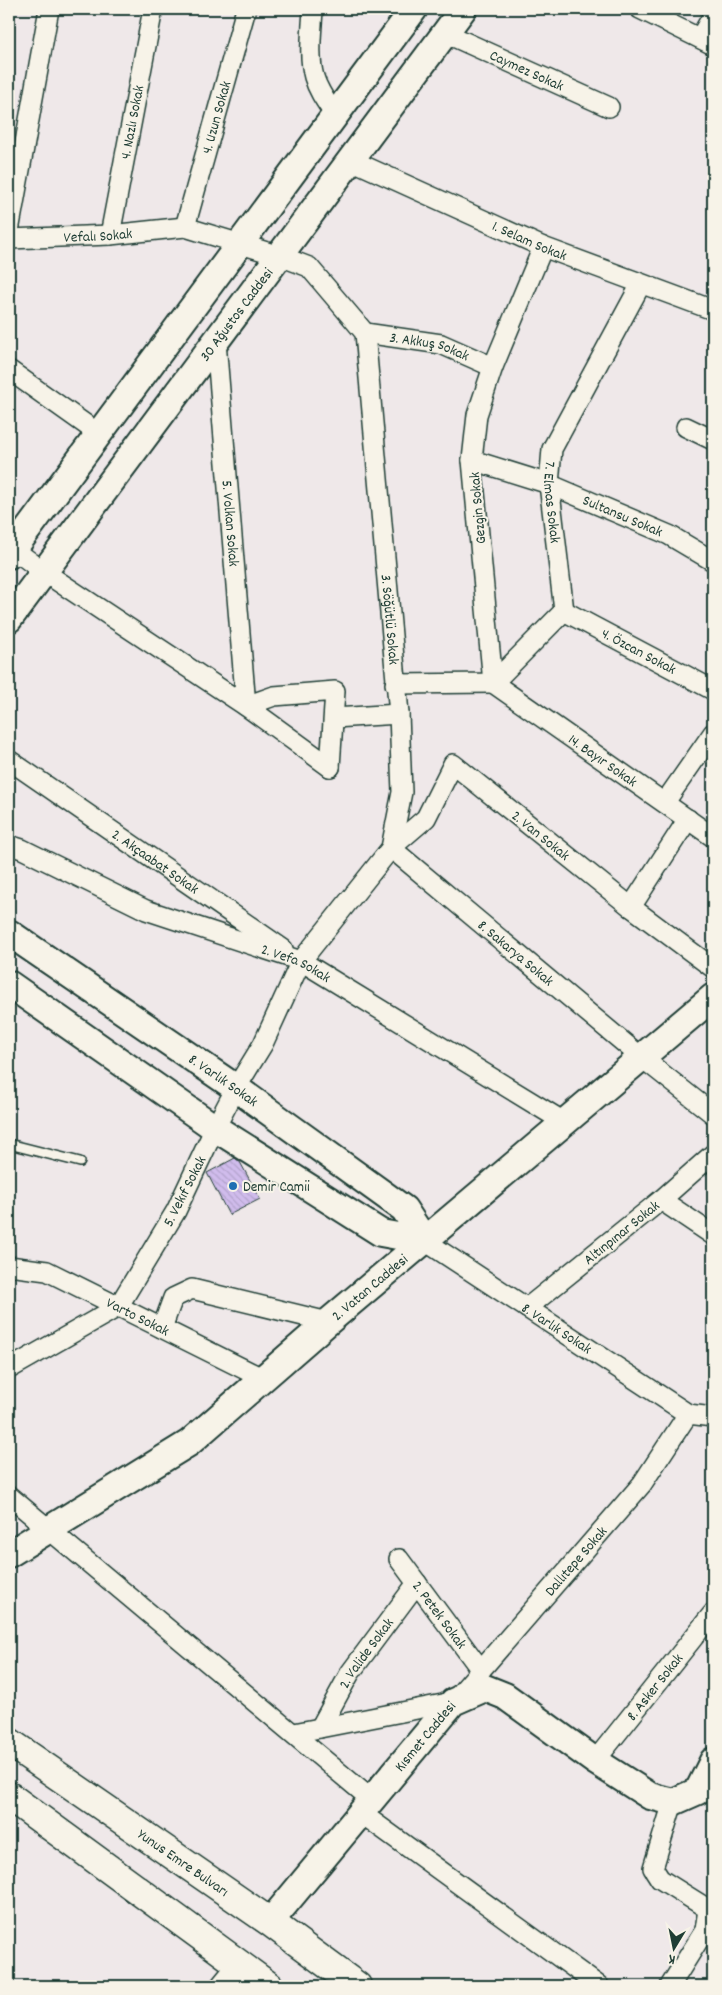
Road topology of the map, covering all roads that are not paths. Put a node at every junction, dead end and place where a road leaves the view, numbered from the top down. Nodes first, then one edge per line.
1 (49, 9) edge
2 (153, 9) edge
3 (246, 9) edge
4 (313, 9) edge
5 (414, 9) edge
6 (463, 9) edge
7 (640, 9) edge
8 (713, 15) edge
9 (445, 33) junction
10 (707, 42) edge
11 (609, 107) dead end
12 (335, 114) junction
13 (351, 160) junction
14 (185, 227) junction
15 (9, 231) edge
16 (110, 235) junction
17 (9, 240) edge
18 (240, 243) junction
19 (543, 247) junction
20 (280, 256) junction
21 (641, 284) junction
22 (713, 310) edge
23 (365, 333) junction
24 (216, 342) junction
25 (493, 367) junction
26 (9, 370) edge
27 (686, 427) dead end
28 (99, 434) junction
29 (713, 440) edge
30 (472, 460) junction
31 (549, 484) junction
32 (10, 550) edge
33 (713, 561) edge
34 (44, 572) junction
35 (564, 611) junction
36 (9, 619) edge
37 (493, 683) junction
38 (395, 684) junction
39 (713, 690) edge
40 (246, 706) junction
41 (399, 714) junction
42 (334, 718) junction
43 (713, 733) edge
44 (9, 760) edge
45 (665, 802) junction
46 (688, 819) junction
47 (713, 837) edge
48 (9, 845) edge
49 (391, 848) junction
50 (631, 907) junction
51 (9, 933) edge
52 (301, 961) junction
53 (713, 968) edge
54 (9, 984) edge
55 (713, 997) edge
56 (641, 1057) junction
57 (236, 1088) junction
58 (713, 1114) edge
59 (564, 1122) junction
60 (215, 1128) junction
61 (9, 1144) edge
62 (713, 1154) edge
63 (80, 1162) dead end
64 (661, 1200) junction
65 (713, 1235) edge
66 (424, 1240) junction
67 (9, 1266) edge
68 (118, 1307) junction
69 (528, 1308) junction
70 (328, 1322) junction
71 (162, 1328) junction
72 (9, 1369) edge
73 (264, 1379) junction
74 (688, 1414) junction
75 (713, 1417) edge
76 (9, 1496) edge
77 (48, 1529) junction
78 (9, 1554) edge
79 (399, 1559) dead end
80 (417, 1583) junction
81 (713, 1613) edge
82 (481, 1670) junction
83 (453, 1702) junction
84 (320, 1728) junction
85 (294, 1734) junction
86 (9, 1742) edge
87 (595, 1761) junction
88 (713, 1761) edge
89 (706, 1792) edge
90 (9, 1796) edge
91 (673, 1802) junction
92 (367, 1806) junction
93 (270, 1922) junction
94 (709, 1932) edge
95 (238, 1964) junction
96 (220, 1986) edge
97 (269, 1986) edge
98 (357, 1986) edge
99 (599, 1986) edge
100 (670, 1986) edge

1 - 15 street
2 - 16 street, 4. Nazlı Sokak
3 - 14 street, 4. Uzun Sokak
4 - 12 street
5 - 12 main road
6 - 9 main road, 30 Ağustos Caddesi
7 - 10 street
8 - 10 street
9 - 11 street, Caymez Sokak
9 - 13 main road, 30 Ağustos Caddesi
12 - 18 main road
13 - 19 street, 1. Selam Sokak
13 - 20 main road, 30 Ağustos Caddesi
14 - 16 street, Vefalı Sokak
14 - 18 street
16 - 17 street, Vefalı Sokak
18 - 20 street
18 - 28 main road
19 - 21 street, 1. Selam Sokak
19 - 25 street, Gezgin Sokak
20 - 23 street
20 - 24 main road, 30 Ağustos Caddesi
21 - 22 street, 1. Selam Sokak
21 - 31 street, 7. Elmas Sokak
23 - 25 street, 3. Akkuş Sokak
23 - 38 street, 3. Söğütlü Sokak
24 - 34 main road, 30 Ağustos Caddesi
24 - 40 street, 5. Volkan Sokak
25 - 30 street, Gezgin Sokak
26 - 28 street
27 - 29 street
28 - 32 main road
30 - 31 street, Sultansu Sokak
30 - 37 street, Gezgin Sokak
31 - 33 street, Sultansu Sokak
31 - 35 street, 7. Elmas Sokak
32 - 34 street
34 - 36 main road, 30 Ağustos Caddesi
34 - 40 street
35 - 37 street
35 - 39 street, 4. Özcan Sokak
37 - 38 street
37 - 45 street, 14. Bayır Sokak
38 - 41 street, 3. Söğütlü Sokak
40 - 42 street
40 - 42 street
41 - 42 street
41 - 49 street, 3. Söğütlü Sokak
43 - 45 street
44 - 52 street, 2. Akçaabat Sokak
45 - 46 street, 14. Bayır Sokak
46 - 47 street, 14. Bayır Sokak
46 - 50 street
48 - 52 street, 2. Vefa Sokak
49 - 50 street, 2. Van Sokak
49 - 52 street, 3. Söğütlü Sokak
49 - 56 street, 8. Sakarya Sokak
50 - 53 street, 2. Van Sokak
51 - 57 main road, 8. Varlık Sokak
52 - 57 street, 5. Vekıf Sokak
52 - 59 street, 2. Vefa Sokak
54 - 60 main road, 8. Varlık Sokak
55 - 56 main road, 2. Vatan Caddesi
56 - 58 street, 8. Sakarya Sokak
56 - 59 main road, 2. Vatan Caddesi
57 - 60 street, 5. Vekıf Sokak
57 - 66 main road, 8. Varlık Sokak
59 - 66 main road, 2. Vatan Caddesi
60 - 66 main road, 8. Varlık Sokak
60 - 68 street, 5. Vekıf Sokak
61 - 63 lane
62 - 64 street, Altınpınar Sokak
64 - 65 street
64 - 69 street, Altınpınar Sokak
66 - 69 street, 8. Varlık Sokak
66 - 70 main road, 2. Vatan Caddesi
67 - 68 street, Varto Sokak
68 - 71 street, Varto Sokak
68 - 72 street, 5. Vekıf Sokak
69 - 74 street, 8. Varlık Sokak
70 - 71 street
70 - 73 main road, 2. Vatan Caddesi
71 - 73 street, Varto Sokak
73 - 77 main road, 2. Vatan Caddesi
74 - 75 street
74 - 82 street, Dallıtepe Sokak
76 - 77 street
77 - 78 main road, 2. Vatan Caddesi
77 - 85 street
79 - 80 street, 2. Petek Sokak
80 - 82 street, 2. Petek Sokak
80 - 84 street, 2. Valide Sokak
81 - 87 street, 8. Asker Sokak
82 - 83 street, Dallıtepe Sokak
83 - 84 street
83 - 87 main road, Kısmet Caddesi
83 - 92 main road, Kısmet Caddesi
84 - 85 street
85 - 92 street
86 - 93 main road, Yunus Emre Bulvarı
87 - 91 main road, Kısmet Caddesi
88 - 89 main road
89 - 91 main road
90 - 95 main road
91 - 94 street
92 - 93 main road, Kısmet Caddesi
92 - 99 street
93 - 98 main road, Yunus Emre Bulvarı
94 - 100 street
95 - 96 street
95 - 97 main road

